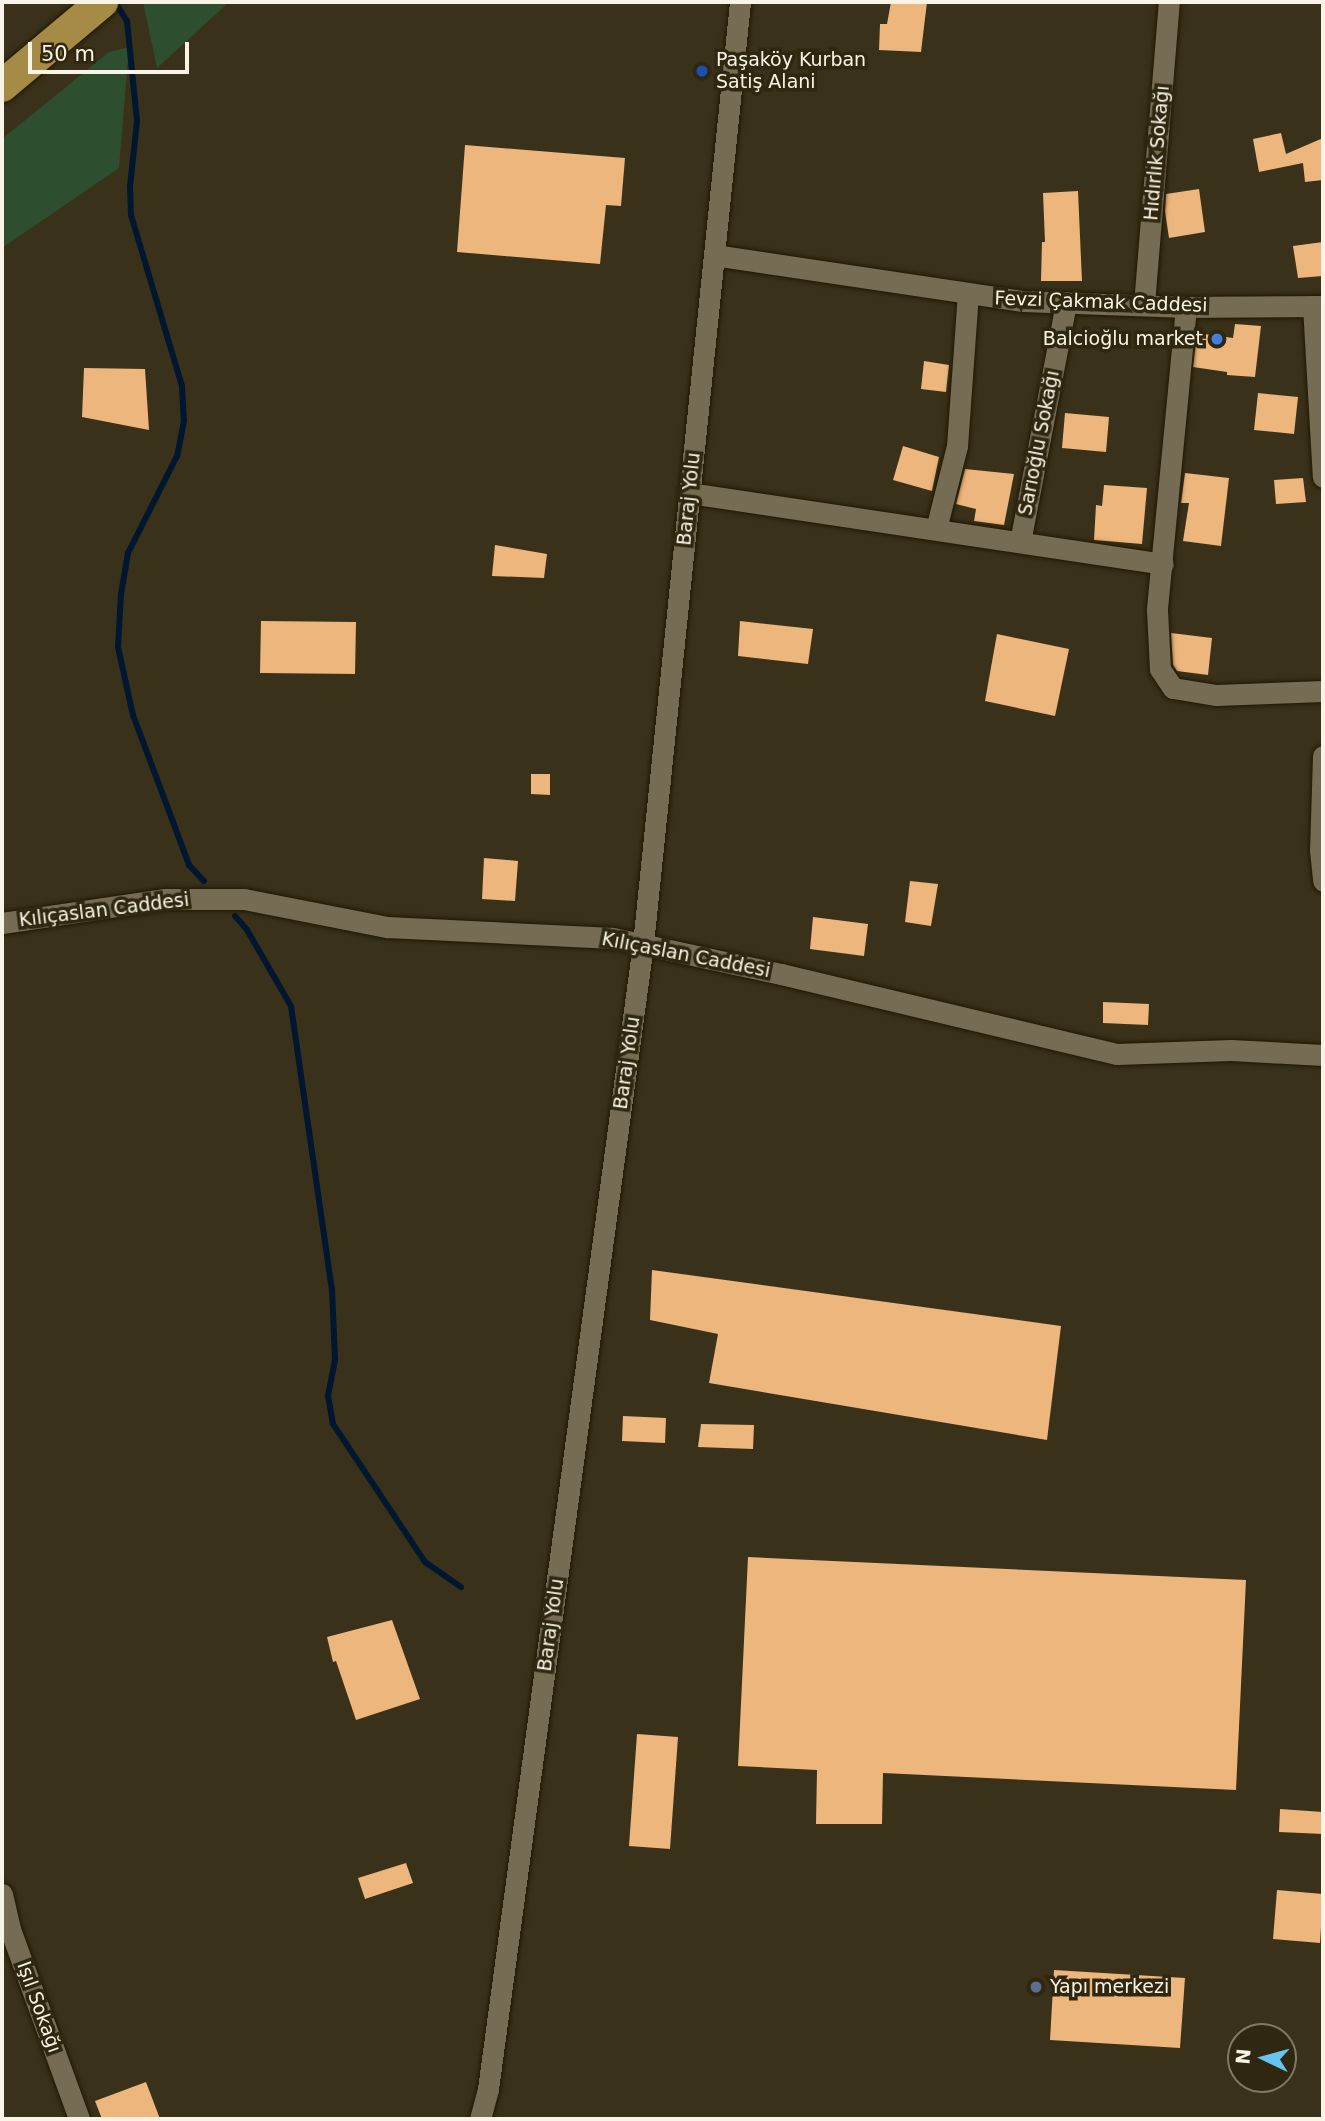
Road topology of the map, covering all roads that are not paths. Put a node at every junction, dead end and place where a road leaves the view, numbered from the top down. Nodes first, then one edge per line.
1 (740, 2) edge
2 (1170, 2) edge
3 (90, 12) edge
4 (2, 86) edge
5 (714, 254) junction
6 (968, 294) junction
7 (1066, 302) junction
8 (1144, 304) junction
9 (1318, 306) edge
10 (1186, 307) junction
11 (1323, 477) edge
12 (689, 493) junction
13 (936, 529) junction
14 (1020, 542) junction
15 (1163, 564) junction
16 (1323, 691) edge
17 (1323, 756) edge
18 (1323, 881) edge
19 (2, 923) edge
20 (643, 944) junction
21 (1323, 1055) edge
22 (2, 1894) edge
23 (79, 2119) edge
24 (480, 2119) edge

1 - 5 street, Baraj Yolu
2 - 8 street, Hıdırlık Sokağı
3 - 4 highway
5 - 6 street, Fevzi Çakmak Caddesi
5 - 12 street, Baraj Yolu
6 - 7 street, Fevzi Çakmak Caddesi
6 - 13 street
7 - 8 street, Fevzi Çakmak Caddesi
7 - 14 street, Sarıoğlu Sokağı
8 - 10 street, Fevzi Çakmak Caddesi
9 - 10 street, Fevzi Çakmak Caddesi
9 - 11 street
10 - 15 street
12 - 13 street
12 - 20 street, Baraj Yolu
13 - 14 street
14 - 15 street
15 - 16 street
17 - 18 street
19 - 20 street, Kılıçaslan Caddesi
20 - 21 street, Kılıçaslan Caddesi
20 - 24 street, Baraj Yolu
22 - 23 street, Işıl Sokağı

